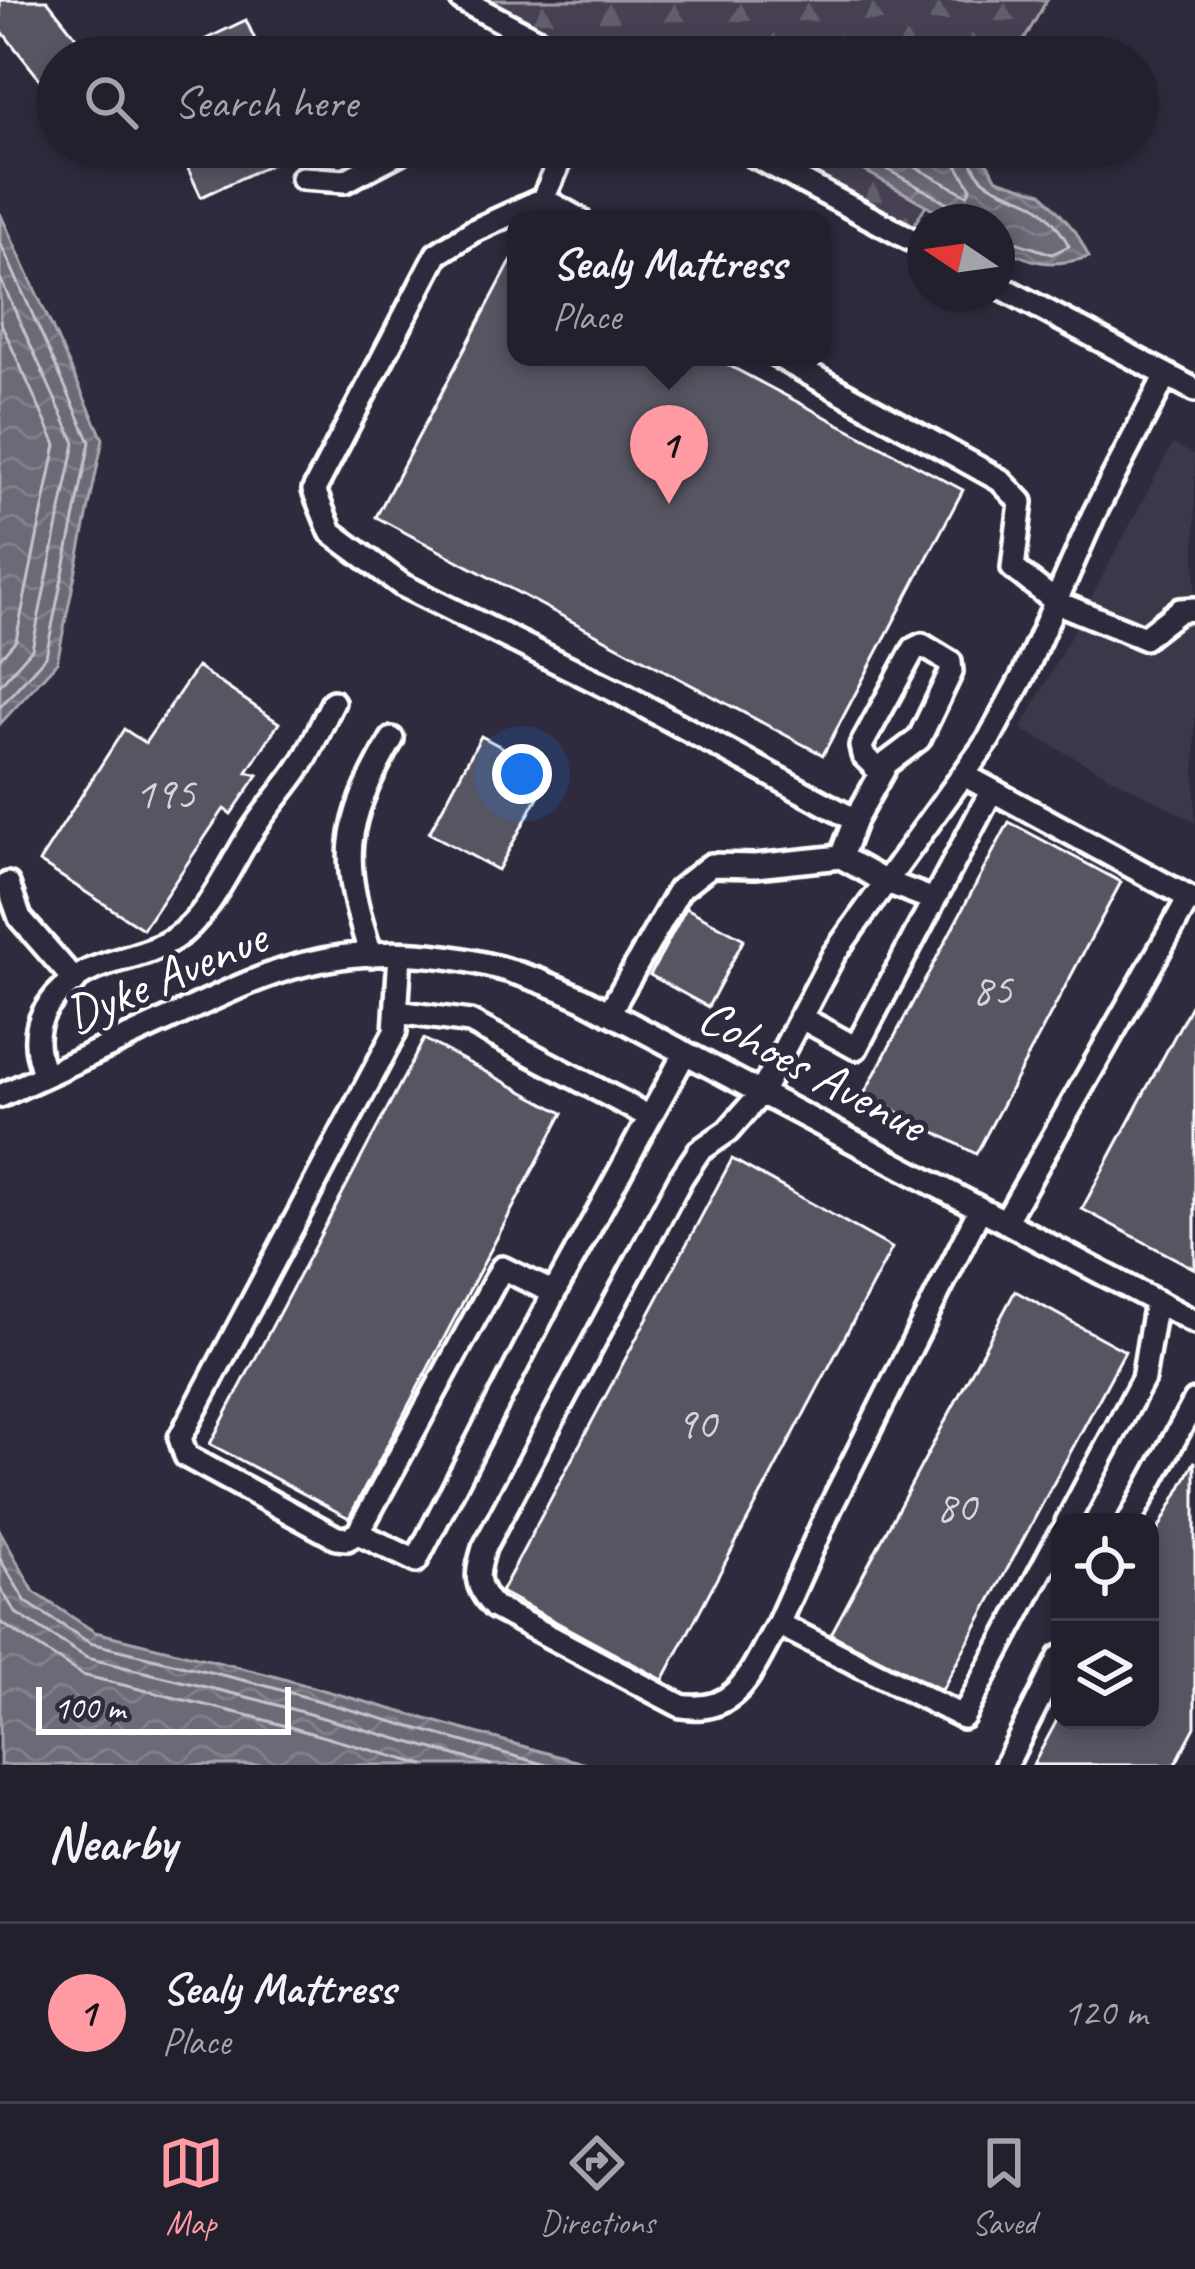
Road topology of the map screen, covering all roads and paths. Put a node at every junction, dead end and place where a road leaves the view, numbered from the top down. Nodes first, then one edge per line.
1 (461, 0) edge
2 (530, 36) edge
3 (370, 168) edge
4 (557, 168) edge
5 (777, 168) edge
6 (302, 178) dead end
7 (543, 199) junction
8 (519, 210) edge
9 (563, 210) edge
10 (507, 215) edge
11 (907, 237) edge
12 (1015, 295) edge
13 (795, 366) edge
14 (1166, 375) junction
15 (1195, 390) edge
16 (1055, 602) junction
17 (1195, 609) edge
18 (333, 702) dead end
19 (392, 739) dead end
20 (881, 773) junction
21 (964, 775) junction
22 (992, 790) junction
23 (855, 820) junction
24 (841, 856) junction
25 (884, 880) junction
26 (8, 884) dead end
27 (1192, 899) edge
28 (934, 900) junction
29 (400, 954) junction
30 (371, 955) junction
31 (75, 981) junction
32 (397, 1012) junction
33 (609, 1012) junction
34 (800, 1017) junction
35 (685, 1053) junction
36 (45, 1075) junction
37 (761, 1093) junction
38 (0, 1096) edge
39 (650, 1117) junction
40 (980, 1209) junction
41 (1005, 1222) junction
42 (554, 1293) junction
43 (1156, 1301) junction
44 (1195, 1322) edge
45 (1195, 1401) edge
46 (1072, 1513) edge
47 (1134, 1513) edge
48 (358, 1532) junction
49 (1051, 1551) edge
50 (778, 1624) junction
51 (1051, 1675) edge
52 (1006, 1765) edge

1 - 2 street
3 - 6 street
4 - 7 street
5 - 11 street
7 - 8 street
7 - 9 street
10 - 23 street
12 - 14 street
13 - 16 street
14 - 15 street
14 - 16 street
16 - 17 street
16 - 21 street
18 - 31 street
19 - 30 street
20 - 20 street
20 - 23 street
21 - 22 street
21 - 25 street
22 - 27 street
22 - 28 street
23 - 24 street
24 - 25 street
24 - 33 street
25 - 28 street
25 - 34 street
26 - 31 street
27 - 41 street
28 - 34 street
29 - 30 street, Cohoes Avenue
29 - 32 street
29 - 33 street, Cohoes Avenue
30 - 36 street, Dyke Avenue
31 - 36 street
32 - 39 street
32 - 48 street
33 - 35 street, Cohoes Avenue
34 - 37 street
35 - 37 street, Cohoes Avenue
35 - 39 street
36 - 38 street, Dyke Avenue
37 - 40 street, Cohoes Avenue
37 - 50 street
39 - 42 street
40 - 41 street, Cohoes Avenue
40 - 50 street
41 - 43 street, Cohoes Avenue
42 - 48 street
42 - 48 street
43 - 44 street, Cohoes Avenue
43 - 46 street
45 - 47 street
49 - 50 street
51 - 52 street

